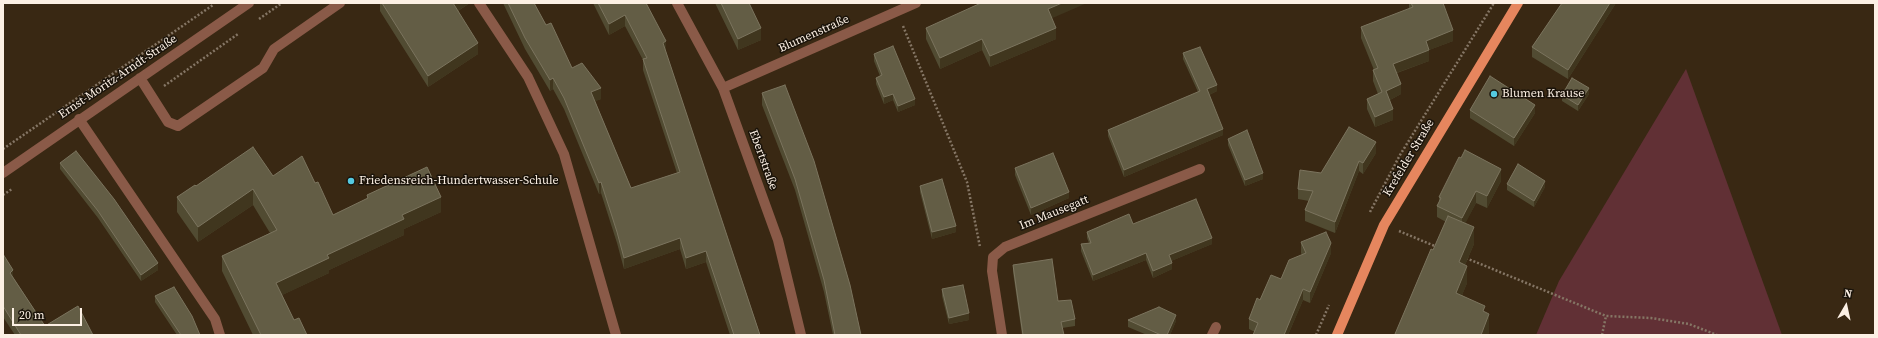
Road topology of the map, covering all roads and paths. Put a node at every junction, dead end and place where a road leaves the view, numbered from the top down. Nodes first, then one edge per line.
1 (217, 3) edge
2 (249, 3) edge
3 (340, 3) edge
4 (479, 3) edge
5 (677, 3) edge
6 (916, 3) edge
7 (1518, 3) edge
8 (237, 6) edge
9 (898, 12) junction
10 (140, 78) junction
11 (723, 88) junction
12 (79, 119) junction
13 (3, 149) edge
14 (1200, 169) dead end
15 (3, 173) edge
16 (1384, 225) junction
17 (1441, 248) edge
18 (993, 257) junction
19 (1463, 257) edge
20 (1606, 316) junction
21 (220, 335) edge
22 (616, 335) edge
23 (801, 335) edge
24 (1002, 335) edge
25 (1337, 335) edge
26 (1602, 335) edge
27 (1717, 335) edge

1 - 13 path
2 - 8 street, Ernst-Moritz-Arndt-Straße
3 - 10 street
4 - 22 street
5 - 11 street, Ebertstraße
6 - 9 street, Blumenstraße
7 - 16 main road, Krefelder Straße
8 - 10 street, Ernst-Moritz-Arndt-Straße
9 - 11 street, Blumenstraße
9 - 18 path
10 - 12 street, Ernst-Moritz-Arndt-Straße
11 - 23 street, Ebertstraße
12 - 15 street, Ernst-Moritz-Arndt-Straße
12 - 21 street
14 - 18 street, Im Mausegatt
16 - 17 path
16 - 25 main road, Krefelder Straße
18 - 24 street
19 - 20 path
20 - 26 path
20 - 27 path

